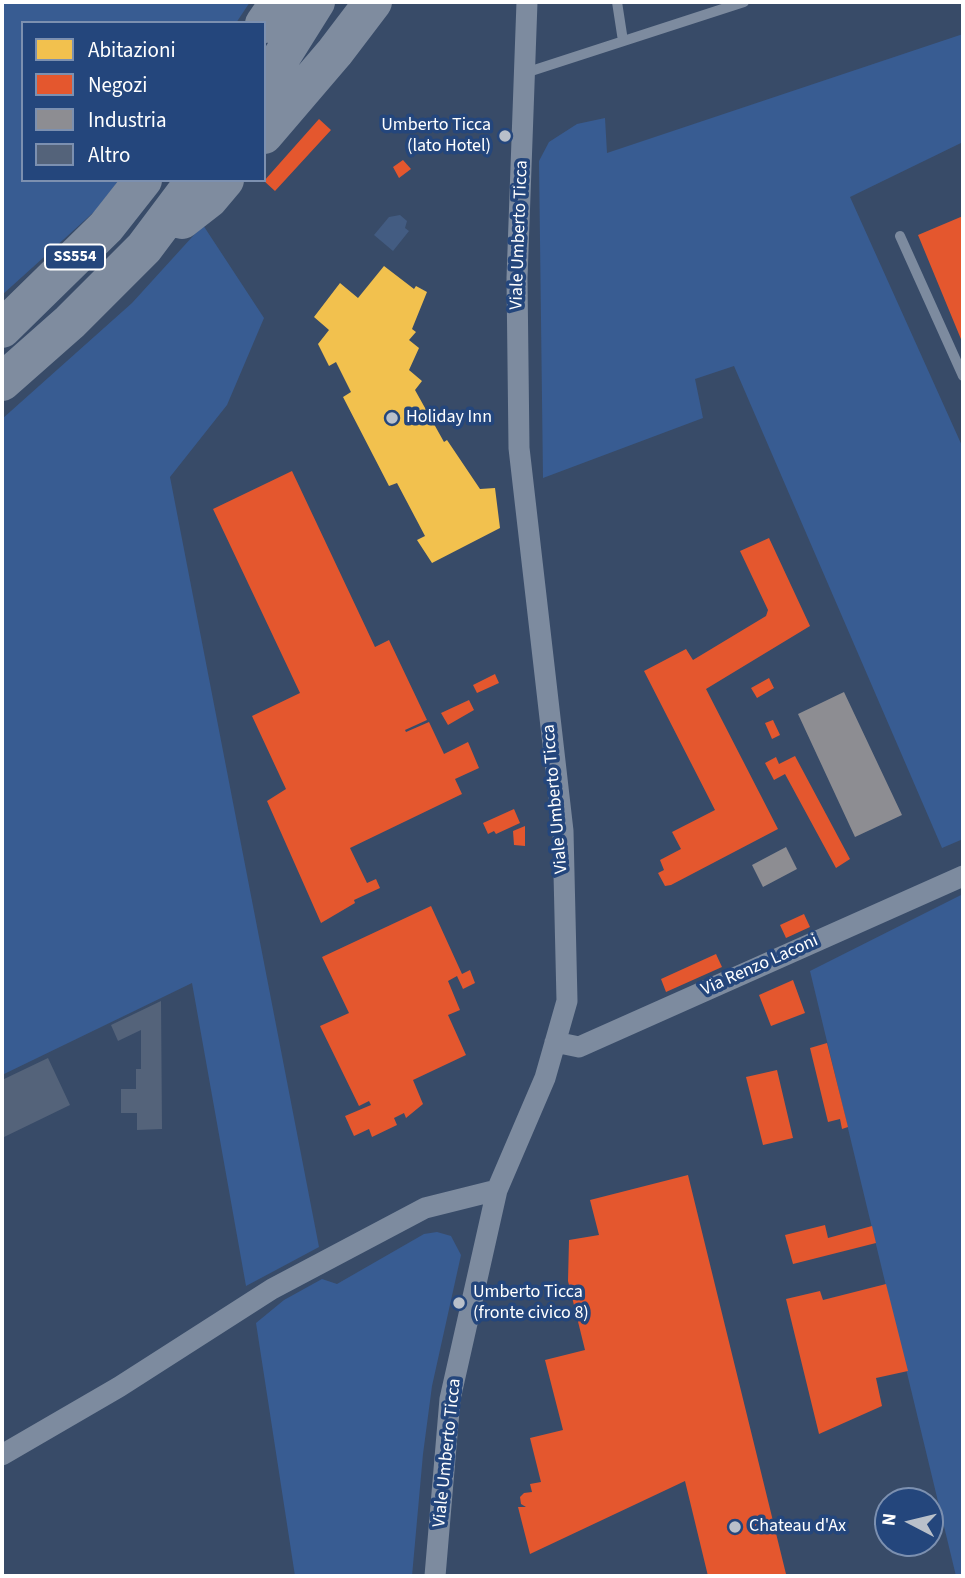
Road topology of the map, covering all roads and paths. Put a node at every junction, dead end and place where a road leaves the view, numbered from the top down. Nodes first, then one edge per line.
1 (279, 2) edge
2 (316, 2) edge
3 (373, 2) edge
4 (617, 2) edge
5 (744, 2) edge
6 (527, 3) edge
7 (266, 21) edge
8 (623, 41) junction
9 (525, 73) junction
10 (266, 82) edge
11 (266, 133) edge
12 (141, 182) edge
13 (194, 182) edge
14 (223, 182) edge
15 (900, 236) dead end
16 (144, 248) junction
17 (2, 329) edge
18 (963, 376) edge
19 (2, 382) edge
20 (963, 876) edge
21 (555, 1042) junction
22 (497, 1190) junction
23 (2, 1455) edge
24 (435, 1576) edge

1 - 7 highway
2 - 10 highway
3 - 11 highway
4 - 8 lane
5 - 8 lane
6 - 9 street, Viale Umberto Ticca
8 - 9 lane
9 - 21 street, Viale Umberto Ticca
12 - 17 highway, SS554
13 - 16 highway, SS554
14 - 16 highway
15 - 18 lane
16 - 19 highway, SS554
20 - 21 street, Via Renzo Laconi
21 - 22 street, Viale Umberto Ticca
22 - 23 street
22 - 24 street, Viale Umberto Ticca

